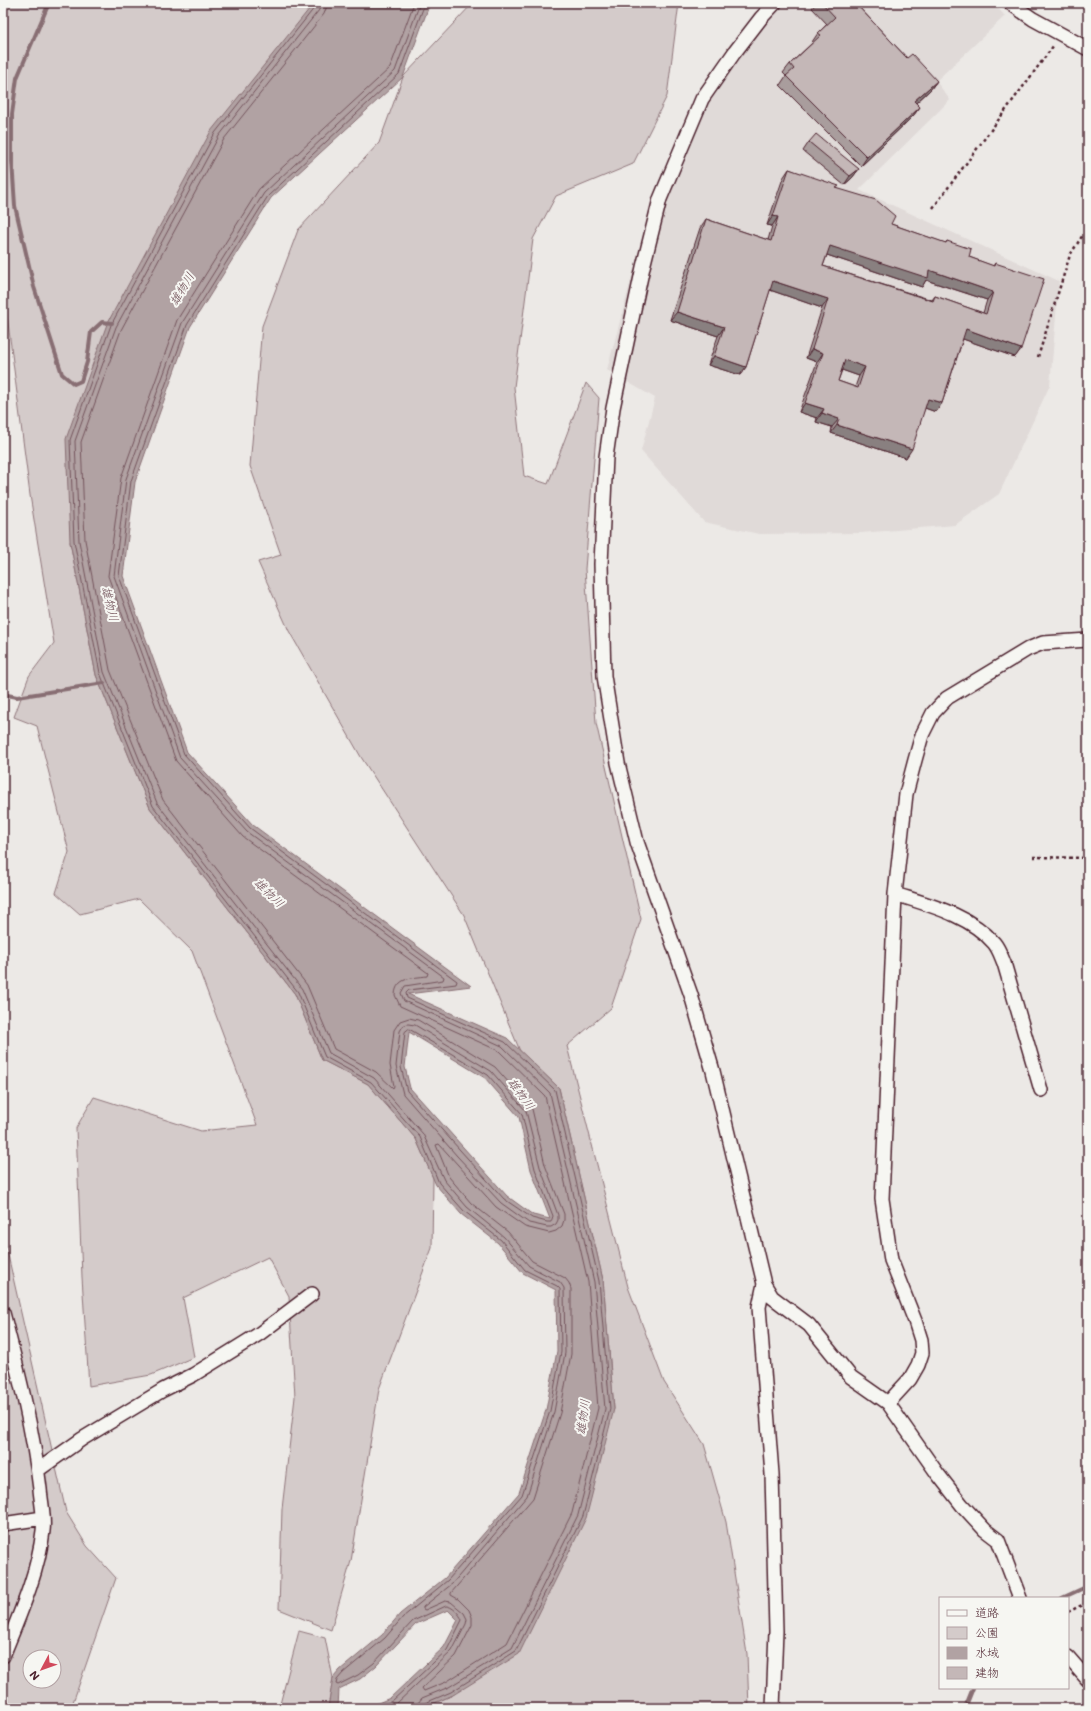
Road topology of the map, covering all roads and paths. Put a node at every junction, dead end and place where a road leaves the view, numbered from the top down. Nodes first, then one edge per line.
1 (775, 3) edge
2 (1010, 3) edge
3 (1061, 34) junction
4 (1088, 49) edge
5 (933, 208) dead end
6 (1088, 227) edge
7 (1038, 357) dead end
8 (1088, 640) edge
9 (1033, 857) dead end
10 (1088, 858) edge
11 (895, 894) junction
12 (1041, 1090) dead end
13 (764, 1284) junction
14 (312, 1294) dead end
15 (3, 1313) edge
16 (888, 1403) junction
17 (38, 1470) junction
18 (43, 1518) junction
19 (3, 1524) edge
20 (1020, 1597) edge
21 (1088, 1602) edge
22 (1069, 1612) edge
23 (3, 1656) edge
24 (1069, 1658) edge
25 (1088, 1680) edge
26 (773, 1708) edge

1 - 13 street
2 - 3 street
3 - 4 street
3 - 5 path
6 - 7 path
8 - 11 street
9 - 10 path
11 - 12 street
11 - 16 street
13 - 16 street
13 - 26 street
14 - 17 street
15 - 17 street
16 - 20 street
17 - 18 street
18 - 19 street
18 - 23 street
21 - 22 path
24 - 25 street

